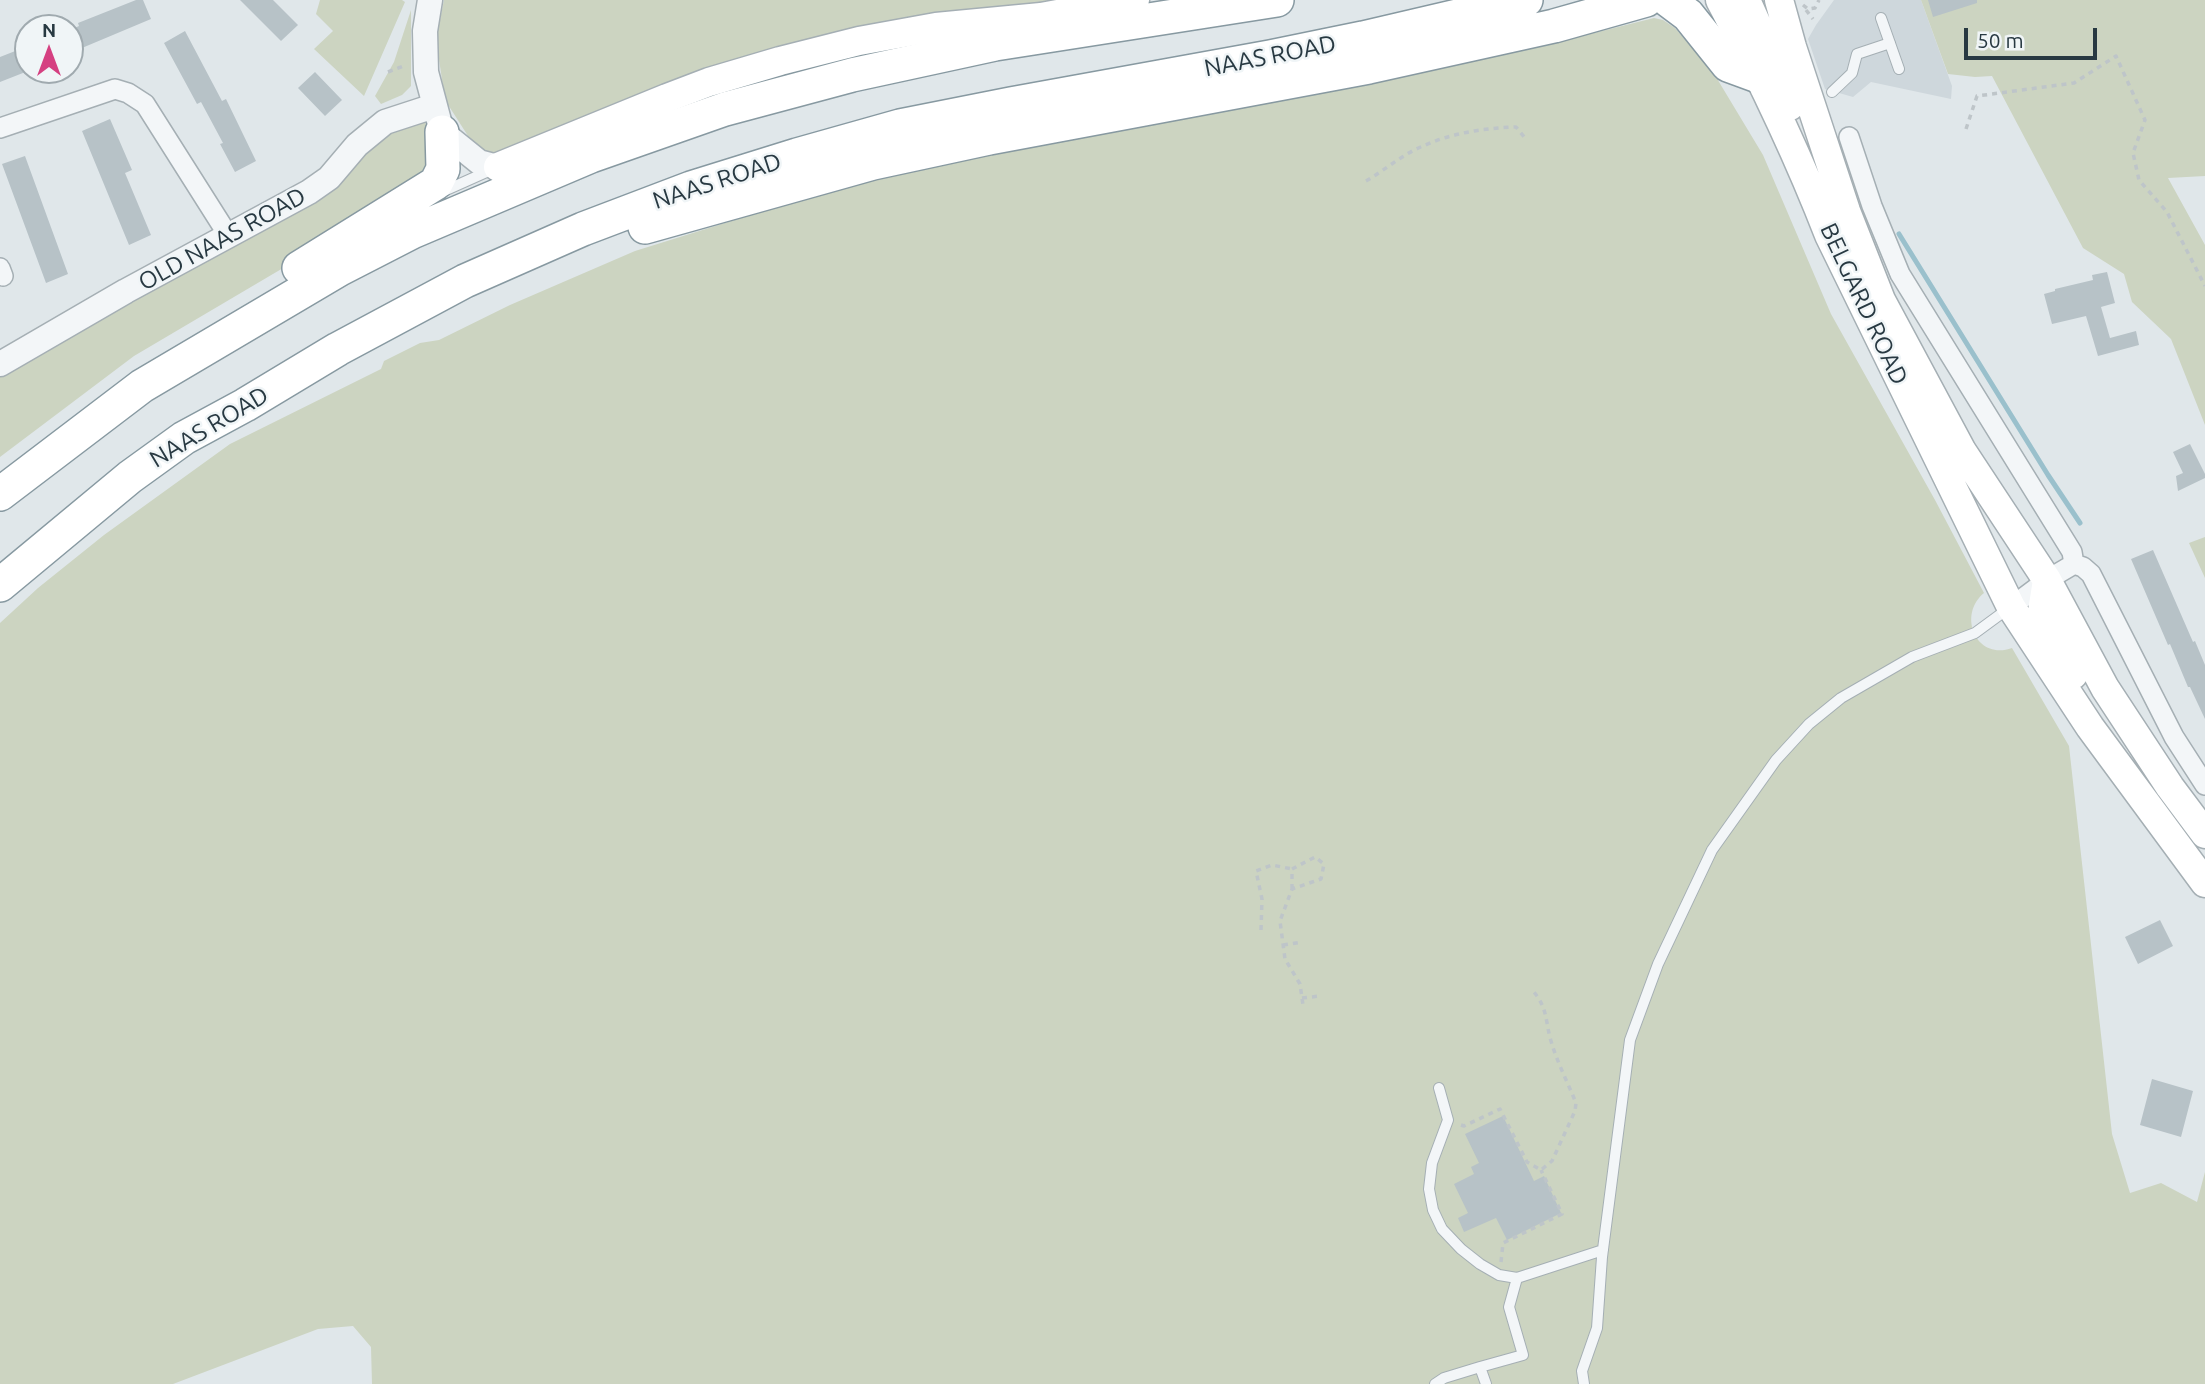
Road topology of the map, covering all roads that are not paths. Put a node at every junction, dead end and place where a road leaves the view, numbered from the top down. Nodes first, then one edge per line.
1 (430, 0) edge
2 (1135, 0) edge
3 (1277, 0) edge
4 (1526, 0) edge
5 (1646, 0) edge
6 (1668, 0) edge
7 (1720, 0) edge
8 (1746, 0) edge
9 (1799, 1) edge
10 (1041, 17) junction
11 (1881, 18) dead end
12 (1890, 43) junction
13 (1899, 69) dead end
14 (1758, 76) junction
15 (1832, 92) dead end
16 (438, 119) junction
17 (0, 128) edge
18 (1849, 137) dead end
19 (498, 167) junction
20 (1817, 203) junction
21 (424, 227) junction
22 (228, 235) junction
23 (331, 248) junction
24 (465, 281) junction
25 (0, 365) edge
26 (142, 386) junction
27 (1962, 451) junction
28 (0, 494) edge
29 (2074, 564) junction
30 (2047, 580) junction
31 (0, 586) edge
32 (2011, 607) junction
33 (2090, 727) junction
34 (2205, 785) edge
35 (2205, 834) edge
36 (2205, 883) edge
37 (1440, 1088) dead end
38 (1603, 1250) junction
39 (1517, 1278) junction
40 (1480, 1367) junction
41 (1435, 1384) edge
42 (1486, 1384) edge
43 (1584, 1384) edge

1 - 16 street
2 - 10 main road
3 - 21 highway
4 - 24 highway, NAAS ROAD
5 - 24 highway
6 - 14 highway
7 - 14 main road, BELGARD ROAD
8 - 20 main road
9 - 27 main road, BELGARD ROAD
10 - 19 main road
10 - 21 highway
11 - 12 lane
12 - 13 lane
12 - 15 lane
14 - 20 main road, BELGARD ROAD
16 - 19 street
16 - 22 street, OLD NAAS ROAD
16 - 23 highway
17 - 22 street
18 - 29 street, BELGARD ROAD
19 - 23 lane
20 - 32 main road, BELGARD ROAD
21 - 26 highway
22 - 25 street, OLD NAAS ROAD
23 - 26 highway
24 - 31 highway, NAAS ROAD
26 - 28 highway
27 - 30 main road, BELGARD ROAD
27 - 32 main road, BELGARD ROAD
29 - 30 street
29 - 34 street, BELGARD ROAD
30 - 32 street
30 - 33 main road, BELGARD ROAD
30 - 35 main road, BELGARD ROAD
32 - 33 main road, BELGARD ROAD
32 - 38 lane
33 - 36 main road, BELGARD ROAD
37 - 39 lane
38 - 39 lane
38 - 43 lane
39 - 40 lane
40 - 41 lane
40 - 42 lane

